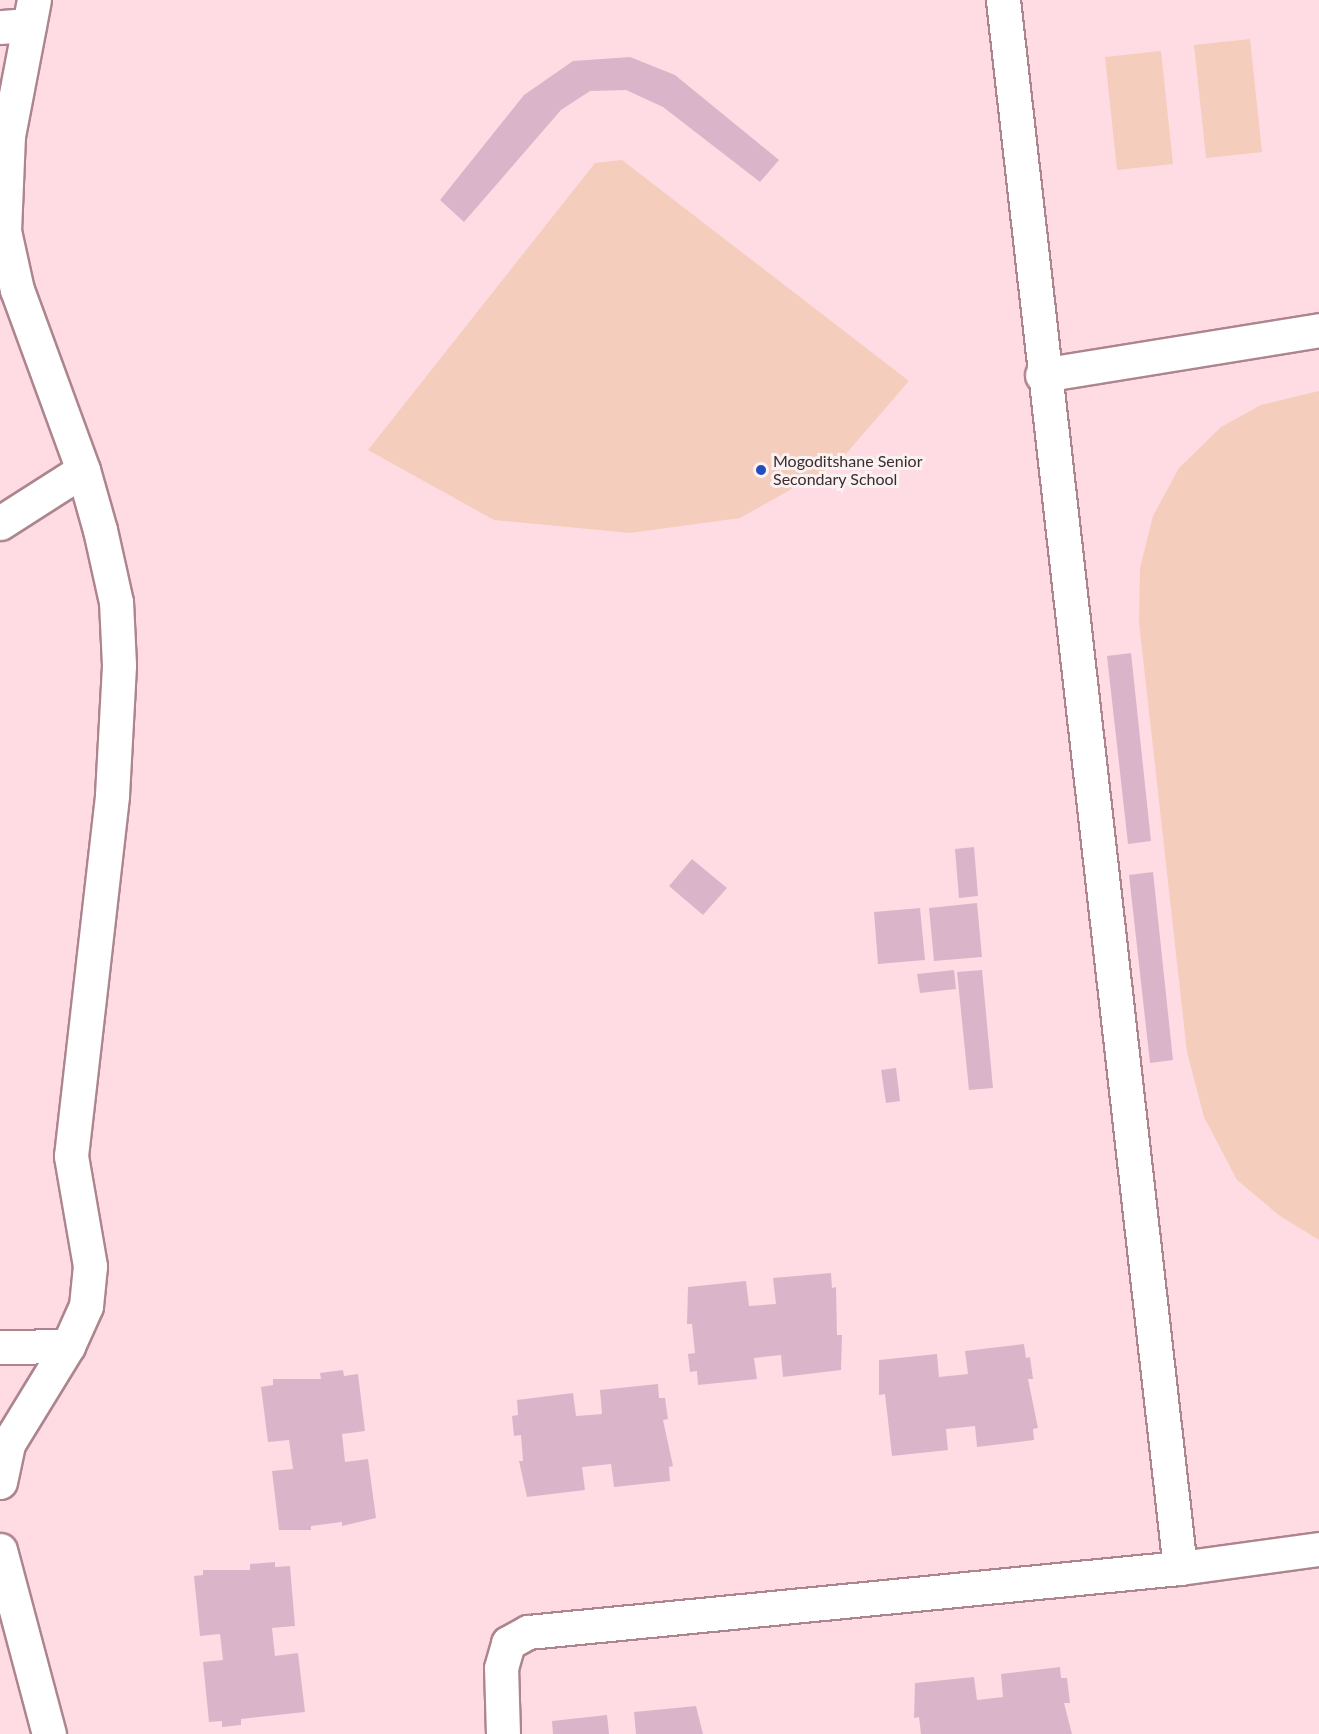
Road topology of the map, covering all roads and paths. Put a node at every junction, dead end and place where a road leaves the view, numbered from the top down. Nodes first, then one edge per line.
1 (1003, 0) edge
2 (21, 17) edge
3 (1319, 330) edge
4 (1042, 375) junction
5 (84, 470) junction
6 (0, 523) edge
7 (68, 1346) junction
8 (0, 1347) edge
9 (4, 1442) edge
10 (0, 1482) edge
11 (0, 1550) edge
12 (1319, 1550) edge
13 (1180, 1568) junction
14 (50, 1734) edge
15 (503, 1734) edge

1 - 4 street
2 - 5 street
3 - 4 street
4 - 13 street
5 - 6 street
5 - 7 street
7 - 8 street
7 - 9 street
9 - 10 street
11 - 14 street
12 - 13 street
13 - 15 street

